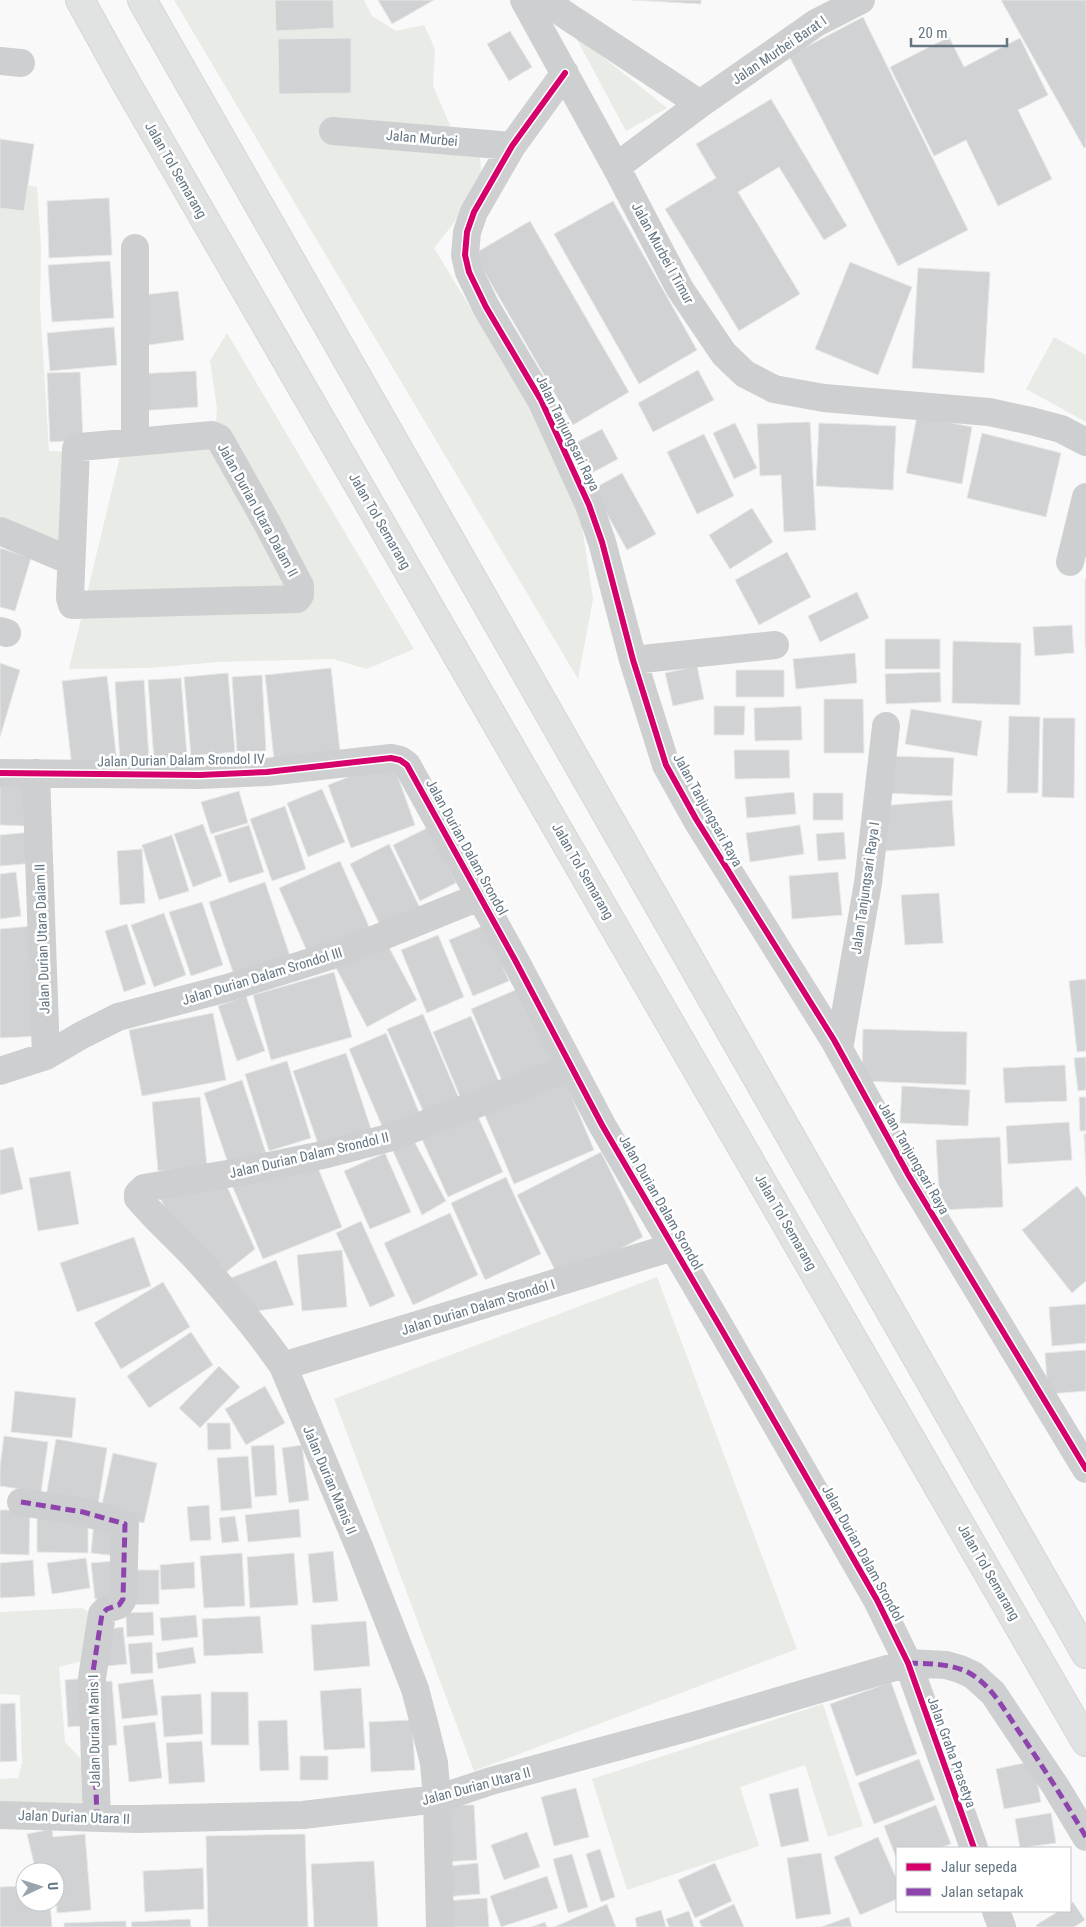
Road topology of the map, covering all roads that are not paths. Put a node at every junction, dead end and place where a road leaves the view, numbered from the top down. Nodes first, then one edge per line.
1 (80, 0) edge
2 (142, 0) edge
3 (524, 0) edge
4 (546, 0) edge
5 (860, 0) edge
6 (565, 73) junction
7 (700, 104) junction
8 (333, 131) dead end
9 (512, 146) junction
10 (616, 167) junction
11 (135, 248) dead end
12 (135, 442) junction
13 (1086, 442) edge
14 (1086, 497) edge
15 (0, 531) edge
16 (71, 561) junction
17 (1070, 562) dead end
18 (775, 645) dead end
19 (633, 660) junction
20 (886, 726) dead end
21 (391, 758) joint
22 (36, 772) junction
23 (0, 773) edge
24 (479, 897) junction
25 (839, 1049) junction
26 (46, 1056) junction
27 (571, 1067) junction
28 (0, 1071) edge
29 (143, 1204) joint
30 (673, 1248) junction
31 (283, 1366) junction
32 (1086, 1469) edge
33 (21, 1502) dead end
34 (1086, 1654) edge
35 (908, 1663) junction
36 (1086, 1742) edge
37 (436, 1799) junction
38 (0, 1815) edge
39 (96, 1818) junction
40 (1086, 1836) edge
41 (974, 1847) edge
42 (440, 1927) edge

1 - 36 highway, Jalan Tol Semarang
2 - 34 highway
3 - 6 street, Jalan Murbei I Timur
4 - 7 street
5 - 7 street, Jalan Murbei Barat I
6 - 9 street, Jalan Tanjungsari Raya
6 - 10 street, Jalan Murbei I Timur
7 - 10 street, Jalan Murbei Barat I
8 - 9 street, Jalan Murbei
9 - 19 street, Jalan Tanjungsari Raya
10 - 13 street, Jalan Murbei I Timur
11 - 12 street
12 - 16 street, Jalan Durian Utara Dalam II
12 - 16 street, Jalan Durian Utara Dalam II
14 - 17 street
15 - 16 street
18 - 19 street
19 - 25 street, Jalan Tanjungsari Raya
20 - 25 street, Jalan Tanjungsari Raya I
21 - 22 street, Jalan Durian Dalam Srondol IV
21 - 24 street, Jalan Durian Dalam Srondol
22 - 23 street, Jalan Durian Dalam Srondol IV
22 - 26 street, Jalan Durian Utara Dalam II
24 - 26 street, Jalan Durian Dalam Srondol III
24 - 27 street, Jalan Durian Dalam Srondol
25 - 32 street, Jalan Tanjungsari Raya
26 - 28 street
27 - 29 street, Jalan Durian Dalam Srondol II
27 - 30 street, Jalan Durian Dalam Srondol
29 - 31 street, Jalan Durian Manis II
30 - 31 street, Jalan Durian Dalam Srondol I
30 - 35 street, Jalan Durian Dalam Srondol
31 - 37 street, Jalan Durian Manis II
33 - 39 street, Jalan Durian Manis I
35 - 37 street, Jalan Durian Utara II
35 - 40 street, Jalan Durian Utara II
35 - 41 street, Jalan Graha Prasetya
37 - 39 street, Jalan Durian Utara II
37 - 42 street, Jalan Durian Manis II
38 - 39 street, Jalan Durian Utara II

